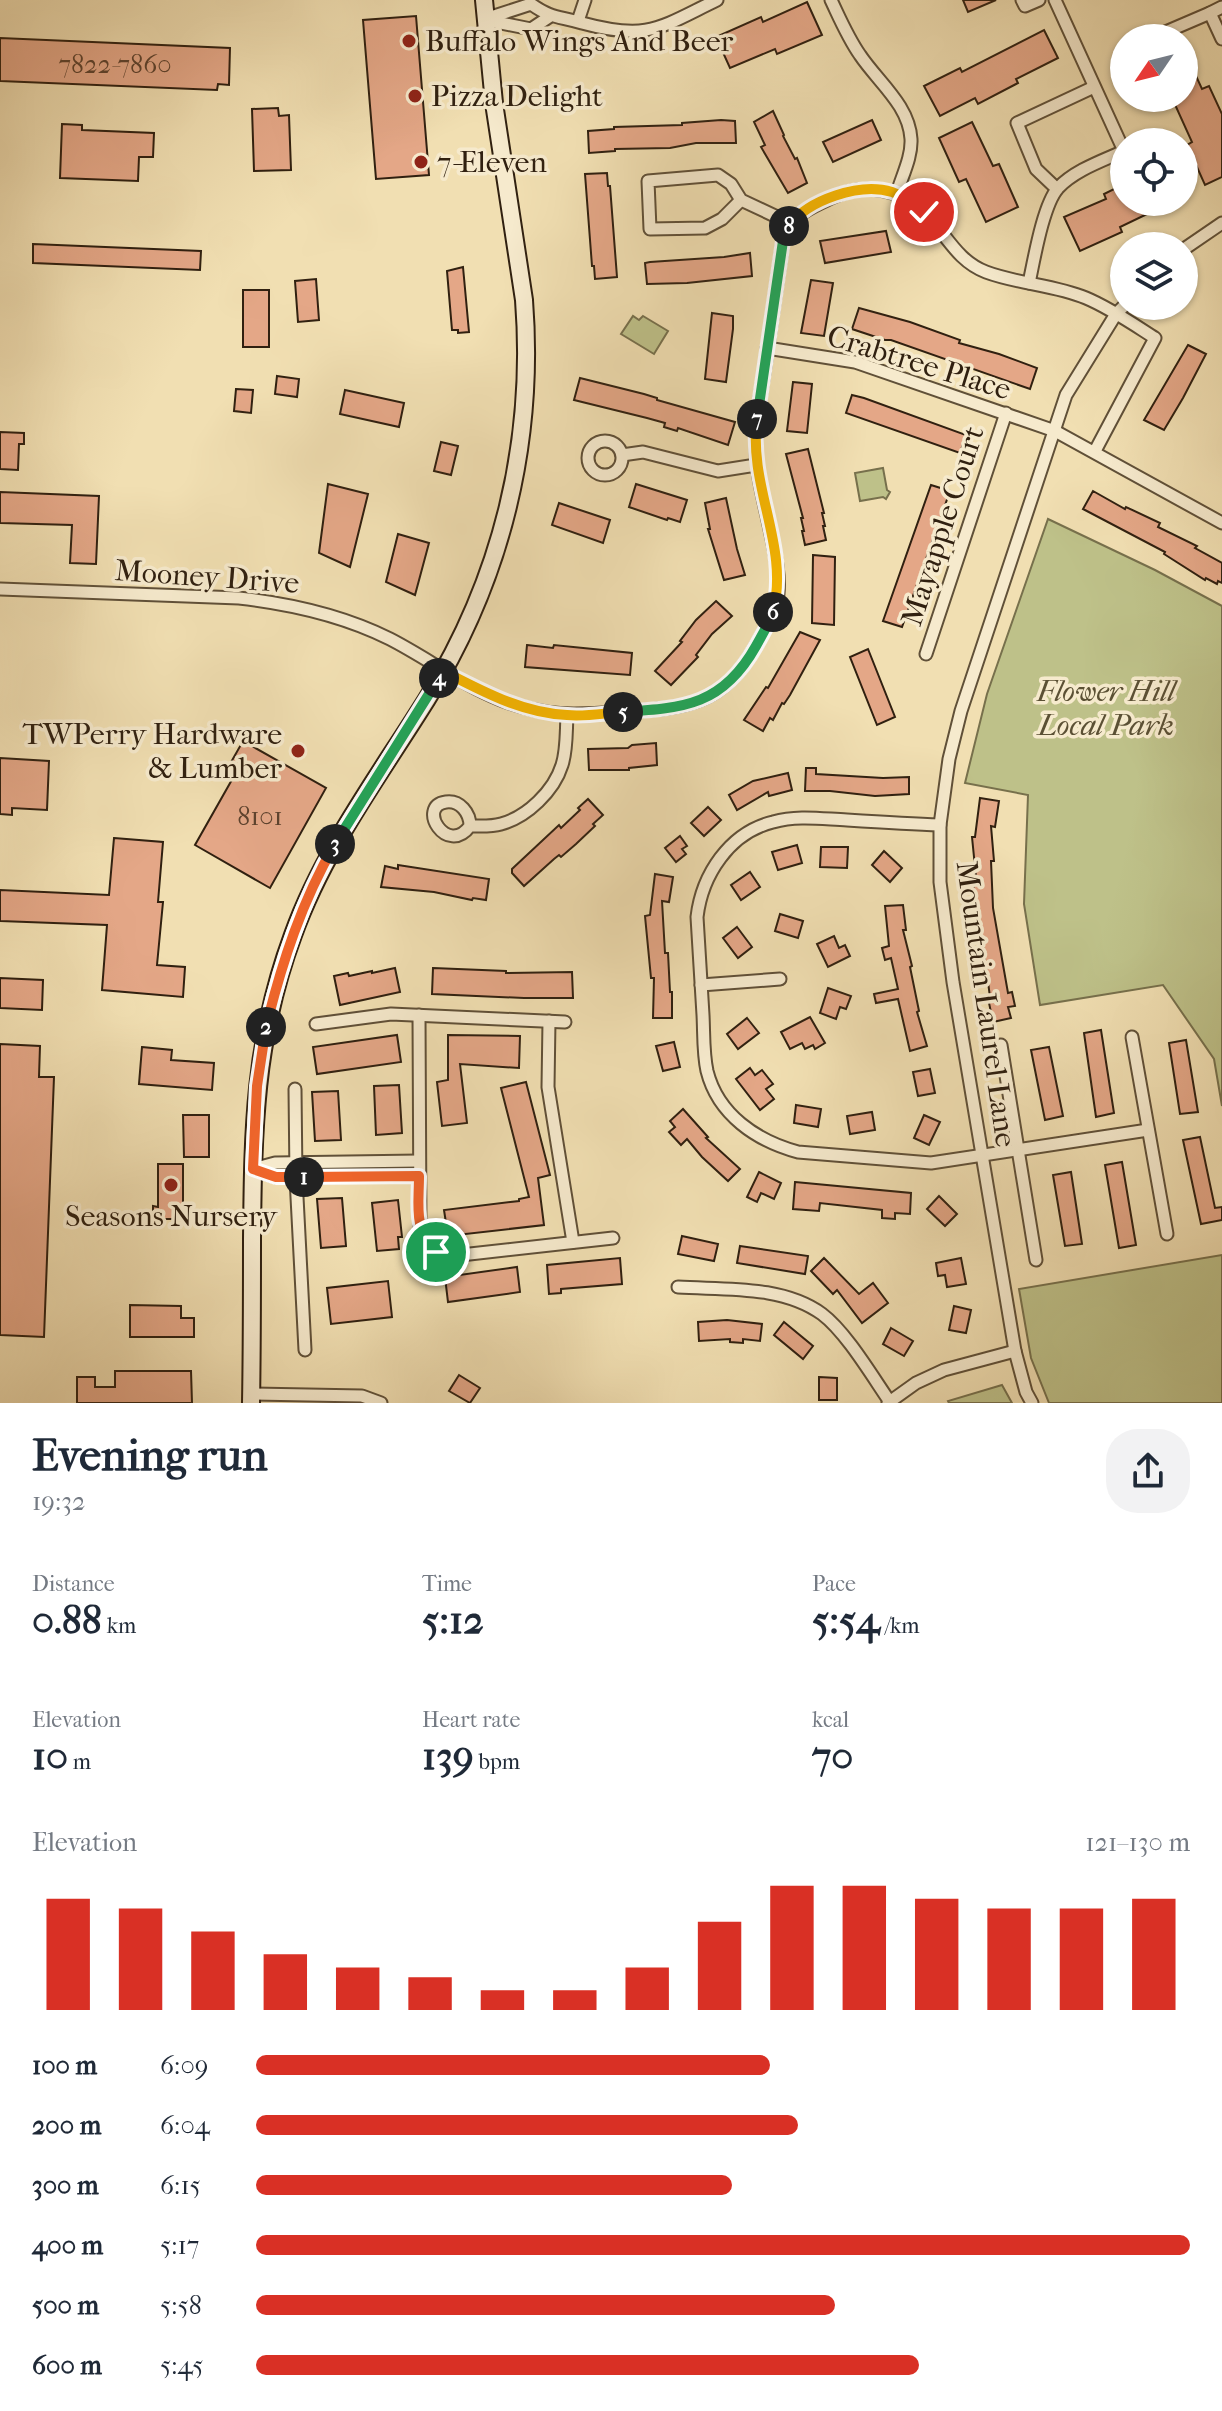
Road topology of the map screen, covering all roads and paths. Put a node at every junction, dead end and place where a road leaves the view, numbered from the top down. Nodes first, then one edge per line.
1 (484, 0) edge
2 (585, 0) edge
3 (831, 0) edge
4 (1022, 0) edge
5 (1039, 0) edge
6 (1055, 0) edge
7 (713, 1) edge
8 (1216, 10) edge
9 (549, 17) junction
10 (485, 19) junction
11 (578, 21) junction
12 (1184, 24) edge
13 (1222, 39) edge
14 (1094, 87) junction
15 (1057, 189) junction
16 (897, 193) junction
17 (741, 200) junction
18 (790, 223) junction
19 (1222, 223) edge
20 (1198, 239) edge
21 (1029, 283) junction
22 (1110, 306) edge
23 (1114, 320) edge
24 (1132, 320) edge
25 (767, 348) junction
26 (1006, 413) junction
27 (1055, 431) junction
28 (1095, 451) junction
29 (622, 455) dead end
30 (756, 465) junction
31 (1222, 523) edge
32 (0, 589) edge
33 (926, 654) dead end
34 (443, 671) junction
35 (567, 716) junction
36 (940, 825) junction
37 (470, 826) dead end
38 (780, 979) dead end
39 (701, 985) junction
40 (419, 1015) junction
41 (549, 1021) junction
42 (565, 1022) dead end
43 (316, 1024) dead end
44 (1132, 1037) dead end
45 (1001, 1045) dead end
46 (295, 1089) dead end
47 (1148, 1130) junction
48 (1018, 1150) junction
49 (982, 1156) junction
50 (419, 1161) junction
51 (296, 1163) junction
52 (253, 1169) junction
53 (419, 1176) junction
54 (296, 1178) junction
55 (1167, 1234) dead end
56 (613, 1238) dead end
57 (573, 1242) junction
58 (1036, 1260) dead end
59 (678, 1287) dead end
60 (305, 1350) dead end
61 (1015, 1351) junction
62 (251, 1399) edge
63 (889, 1402) edge
64 (381, 1403) edge
65 (1032, 1403) edge

1 - 10 main road
2 - 11 street
3 - 16 street
4 - 5 street
6 - 14 street
7 - 11 street
8 - 12 street
8 - 13 street
9 - 10 street
9 - 10 street
9 - 11 street
10 - 34 main road
14 - 15 street
14 - 15 street
15 - 21 street
16 - 18 street
16 - 21 street
17 - 17 street
17 - 18 street
18 - 25 street, Mooney Drive
19 - 20 street
21 - 22 street
23 - 27 street, Mountain Laurel Lane
24 - 28 street
25 - 26 street, Crabtree Place
25 - 30 street, Mooney Drive
26 - 27 street, Crabtree Place
26 - 33 street, Mayapple Court
27 - 28 street, Crabtree Place
27 - 36 street, Mountain Laurel Lane
28 - 31 street, Crabtree Place
29 - 30 street
30 - 35 street, Mooney Drive
32 - 34 street, Mooney Drive
34 - 35 street, Mooney Drive
34 - 52 main road
35 - 37 street
36 - 39 street
36 - 49 street, Mountain Laurel Lane
38 - 39 street
39 - 49 street
40 - 41 street
40 - 43 street
40 - 50 street
41 - 42 street
41 - 57 street
44 - 47 street
45 - 48 street
46 - 51 street
47 - 48 street
47 - 55 street
48 - 49 street
48 - 58 street
49 - 61 street, Mountain Laurel Lane
50 - 51 street
50 - 53 street
51 - 52 street
51 - 54 street
52 - 54 street
52 - 62 main road
53 - 54 street
53 - 57 street
54 - 60 street
56 - 57 street
59 - 63 street
61 - 63 street
61 - 65 street, Mountain Laurel Lane
62 - 64 street

